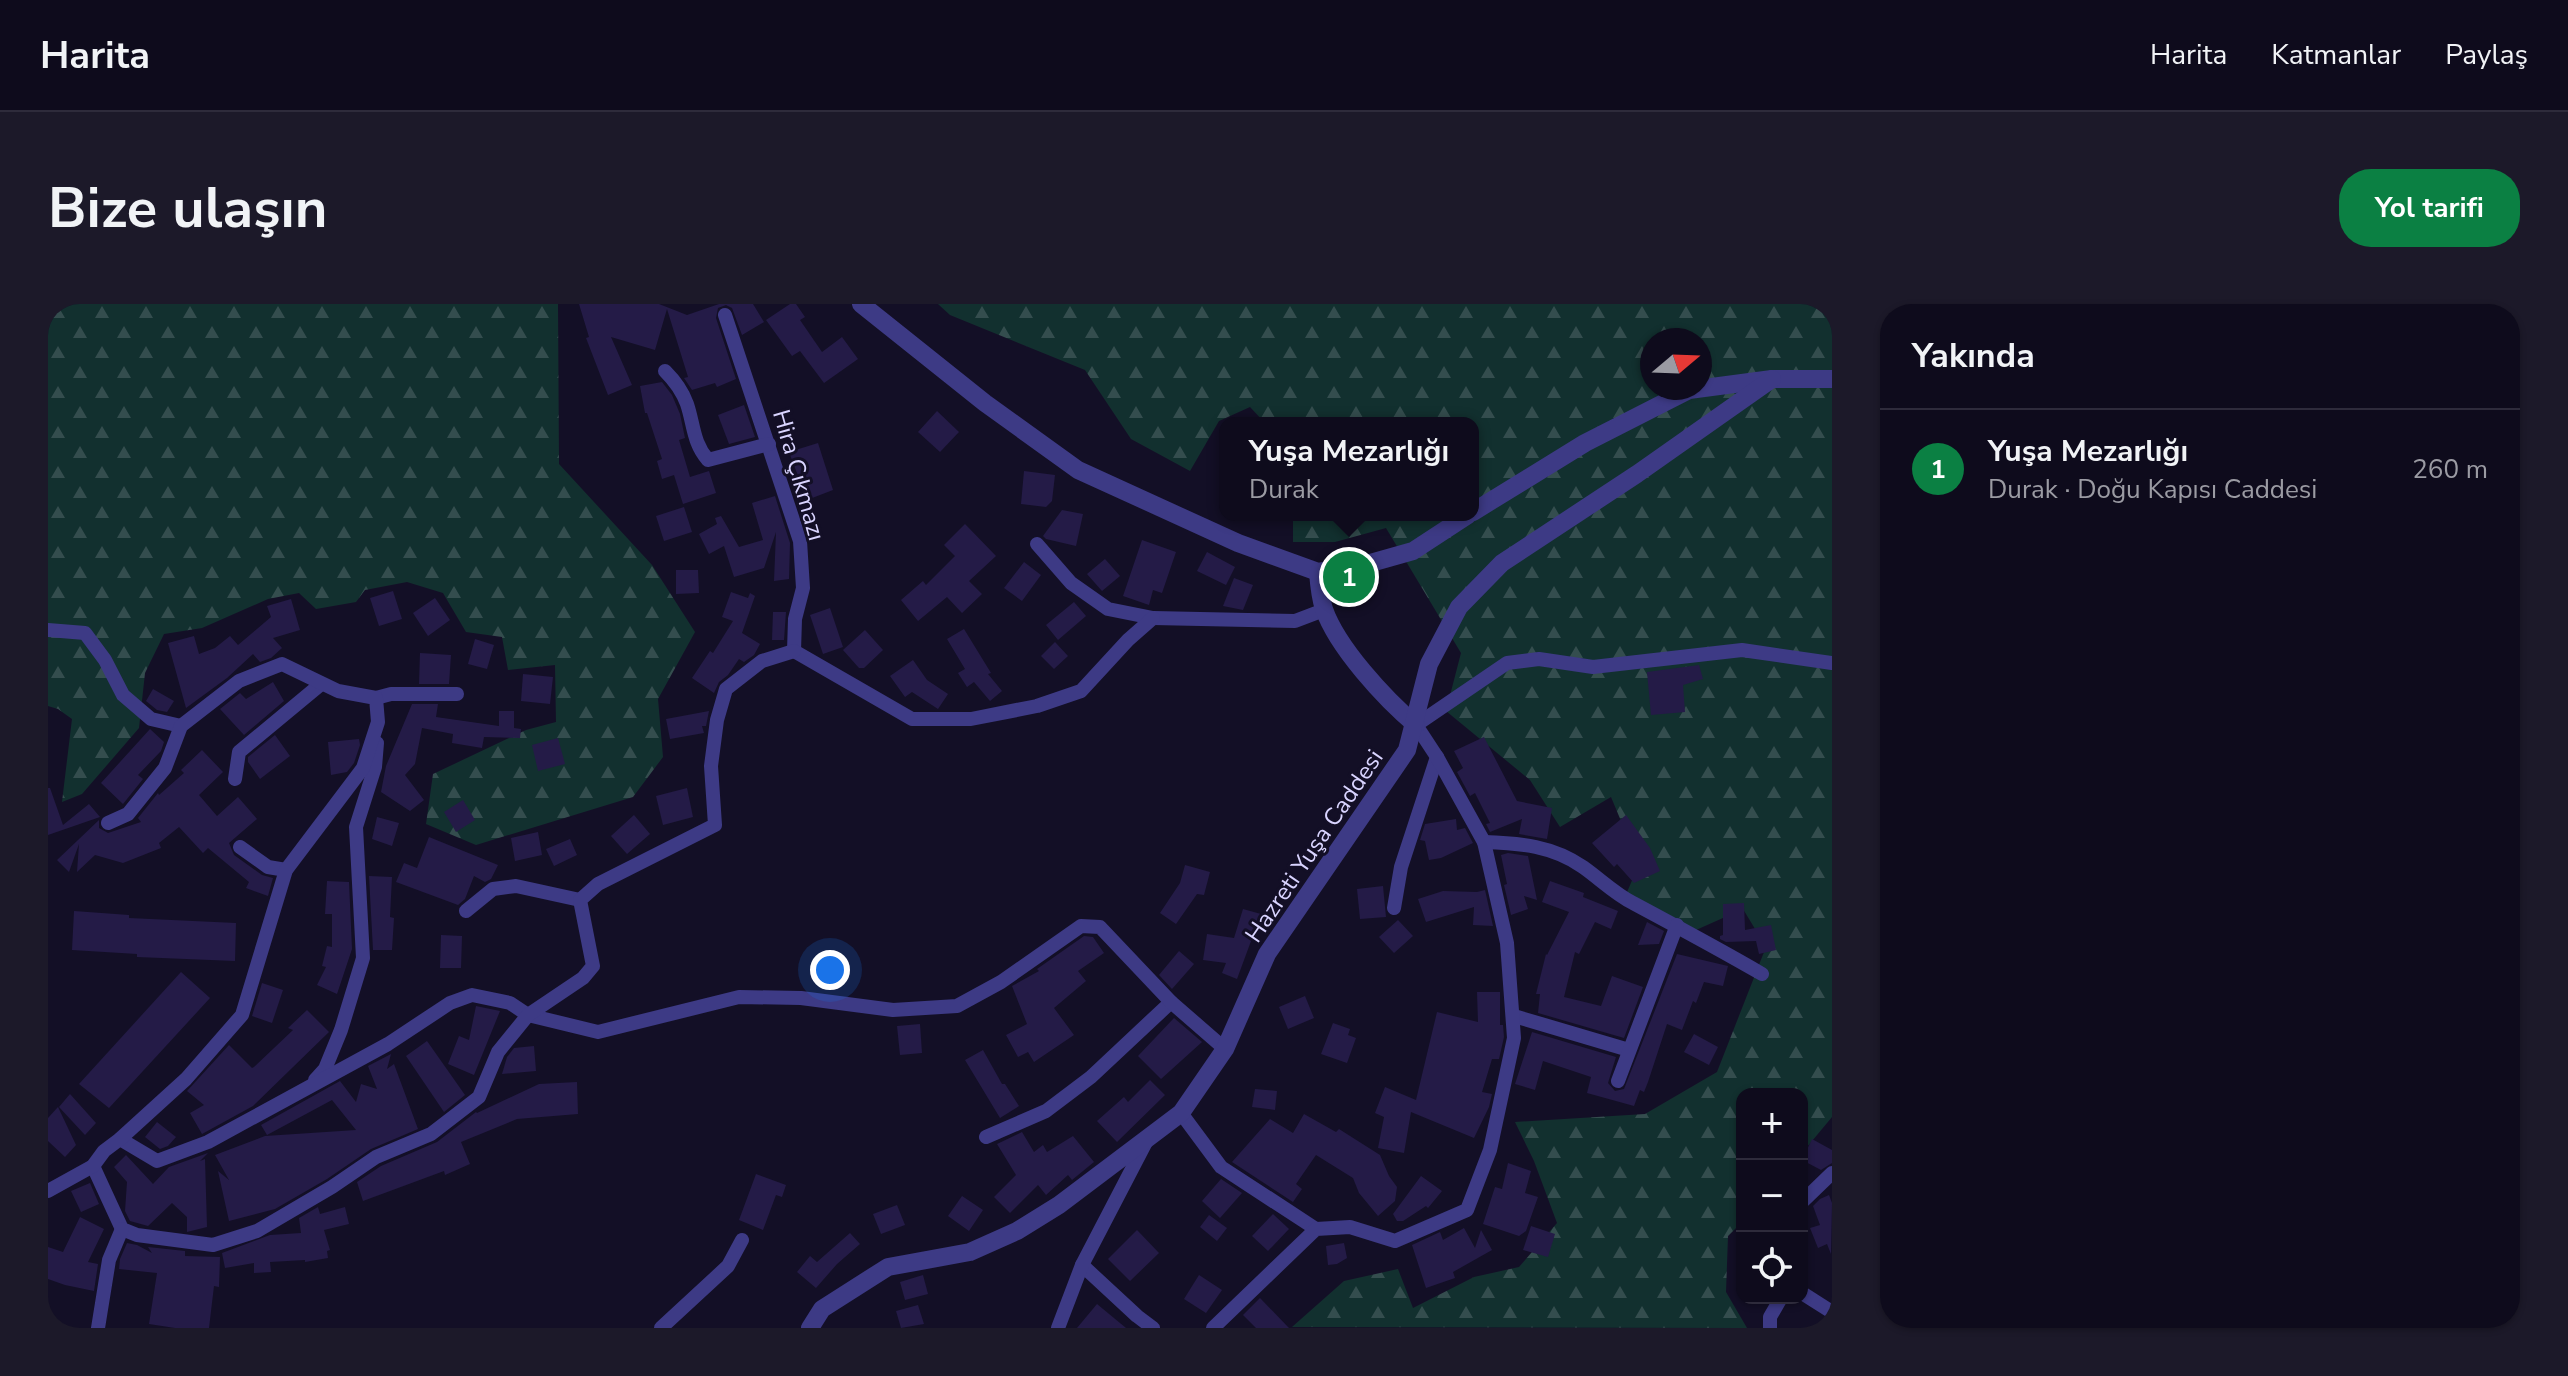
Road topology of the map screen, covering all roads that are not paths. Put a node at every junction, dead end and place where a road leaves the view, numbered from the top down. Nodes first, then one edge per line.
1 (861, 304) edge
2 (725, 315) dead end
3 (665, 371) dead end
4 (1772, 379) junction
5 (1832, 379) edge
6 (769, 444) junction
7 (1479, 509) edge
8 (1460, 521) edge
9 (1037, 544) dead end
10 (1318, 572) junction
11 (1324, 610) junction
12 (1153, 618) junction
13 (48, 630) edge
14 (794, 651) junction
15 (1832, 663) edge
16 (321, 684) junction
17 (457, 694) dead end
18 (376, 698) junction
19 (378, 722) junction
20 (1416, 725) junction
21 (181, 726) junction
22 (1437, 757) junction
23 (235, 779) dead end
24 (108, 823) dead end
25 (1484, 842) junction
26 (240, 847) dead end
27 (286, 870) junction
28 (580, 900) junction
29 (1394, 908) dead end
30 (466, 911) dead end
31 (1677, 925) junction
32 (1762, 974) dead end
33 (1171, 1002) junction
34 (528, 1015) junction
35 (1514, 1016) junction
36 (1225, 1049) junction
37 (1629, 1050) junction
38 (1618, 1081) dead end
39 (312, 1083) junction
40 (1181, 1113) junction
41 (986, 1137) dead end
42 (120, 1139) junction
43 (1148, 1139) junction
44 (93, 1166) junction
45 (1832, 1173) edge
46 (48, 1191) edge
47 (1808, 1196) edge
48 (122, 1229) junction
49 (1316, 1229) junction
50 (742, 1240) dead end
51 (1082, 1265) junction
52 (1808, 1297) edge
53 (1778, 1304) edge
54 (1832, 1312) edge
55 (1223, 1325) edge
56 (98, 1328) edge
57 (661, 1328) edge
58 (810, 1328) edge
59 (1058, 1328) edge
60 (1153, 1328) edge
61 (1770, 1328) edge

1 - 10 street
2 - 6 street, Hira Çıkmazı
3 - 6 street
4 - 5 street
4 - 7 street
4 - 20 street, Hazreti Yuşa Caddesi
6 - 14 street, Hira Çıkmazı
8 - 10 street
9 - 12 street
10 - 11 street
11 - 12 street
11 - 20 street
12 - 14 street
13 - 21 street
14 - 28 street
15 - 20 street
16 - 18 street
16 - 21 street
16 - 23 street
17 - 18 street
18 - 19 street
19 - 27 street
19 - 39 street
20 - 22 street
20 - 36 street, Hazreti Yuşa Caddesi
21 - 24 street
22 - 25 street
22 - 29 street
25 - 31 street
25 - 35 street
26 - 27 street
27 - 42 street
28 - 30 street
28 - 34 street
31 - 32 street
31 - 37 street
33 - 34 street
33 - 36 street
33 - 41 street
34 - 39 street
34 - 48 street
35 - 37 street
35 - 49 street
36 - 40 street, Hazreti Yuşa Caddesi
37 - 38 street
39 - 42 street
40 - 43 street, Hazreti Yuşa Caddesi
40 - 49 street
42 - 44 street
43 - 51 street
43 - 58 street, Hazreti Yuşa Caddesi
44 - 46 street
44 - 48 street
45 - 47 street
48 - 56 street
49 - 55 street
50 - 57 street
51 - 59 street
51 - 60 street
52 - 54 street
53 - 61 street

